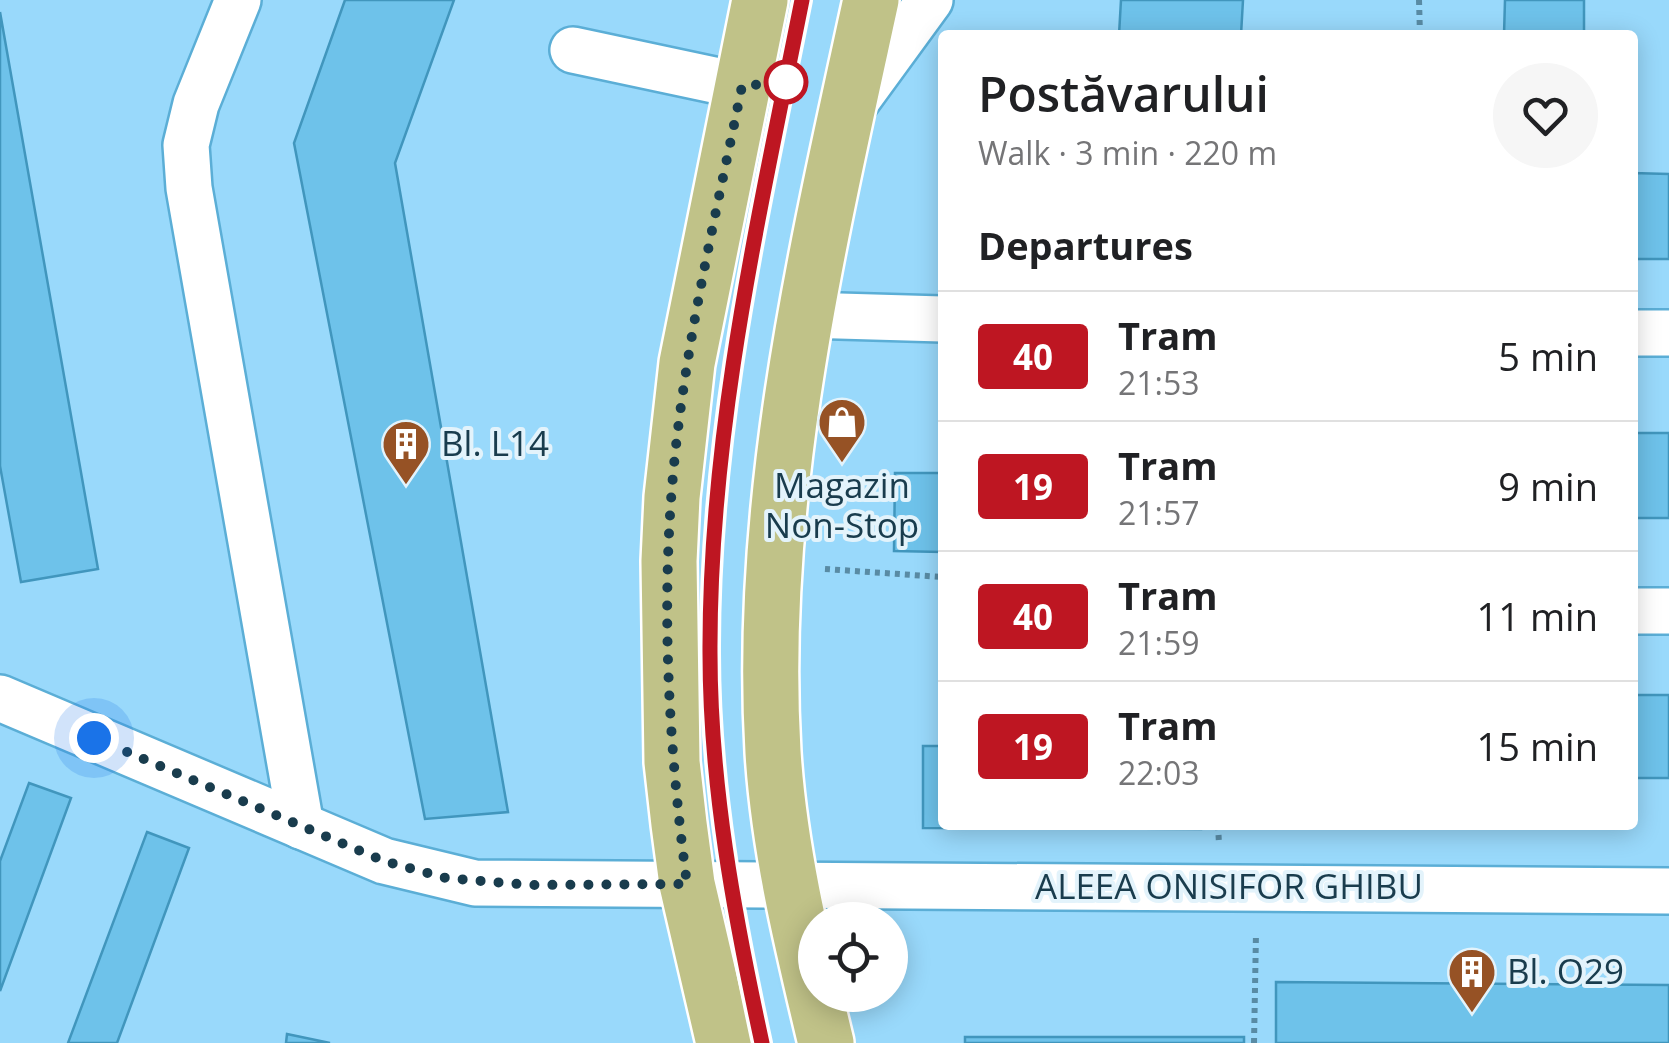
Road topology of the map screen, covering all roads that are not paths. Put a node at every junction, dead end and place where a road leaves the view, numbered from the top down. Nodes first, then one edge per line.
1 (238, 0) edge
2 (760, 0) edge
3 (870, 0) edge
4 (930, 0) edge
5 (573, 50) dead end
6 (742, 86) junction
7 (845, 117) junction
8 (805, 315) junction
9 (938, 319) edge
10 (1638, 332) edge
11 (1669, 334) edge
12 (1638, 610) edge
13 (1669, 611) edge
14 (0, 698) edge
15 (301, 826) junction
16 (790, 883) junction
17 (687, 884) junction
18 (1669, 890) edge
19 (722, 1040) edge
20 (826, 1043) edge

1 - 15 street
2 - 6 main road
3 - 7 main road
4 - 7 street
5 - 6 street
6 - 17 main road
7 - 8 main road
8 - 9 street
8 - 16 main road
10 - 11 street
12 - 13 street
14 - 15 street, ALEEA ONISIFOR GHIBU
15 - 17 street, ALEEA ONISIFOR GHIBU
16 - 17 street, ALEEA ONISIFOR GHIBU
16 - 18 street, ALEEA ONISIFOR GHIBU
16 - 20 main road
17 - 19 main road

